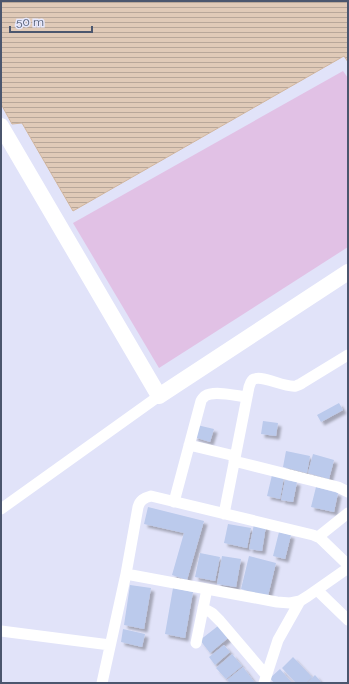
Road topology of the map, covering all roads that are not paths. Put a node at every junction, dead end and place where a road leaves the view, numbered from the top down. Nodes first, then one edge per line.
1 (4, 131) edge
2 (348, 272) edge
3 (348, 356) edge
4 (159, 396) junction
5 (247, 397) junction
6 (189, 445) junction
7 (235, 458) junction
8 (348, 492) edge
9 (174, 502) junction
10 (1, 509) edge
11 (348, 513) edge
12 (224, 514) junction
13 (318, 537) junction
14 (348, 566) edge
15 (126, 574) junction
16 (207, 589) junction
17 (317, 590) junction
18 (300, 601) junction
19 (203, 608) junction
20 (348, 620) edge
21 (1, 632) edge
22 (196, 644) dead end
23 (110, 645) junction
24 (265, 679) edge
25 (102, 683) edge

1 - 4 main road
2 - 4 main road
3 - 5 street
4 - 10 street
5 - 6 street
5 - 7 street
6 - 7 street
6 - 9 street
7 - 8 street
7 - 12 street
9 - 12 street
9 - 15 street
11 - 13 street
12 - 13 street
13 - 14 street
14 - 17 street
15 - 16 street
15 - 23 street
16 - 18 street
16 - 19 street
17 - 18 street
17 - 20 street
18 - 24 street
19 - 22 street
19 - 24 street
21 - 23 street
23 - 25 street

